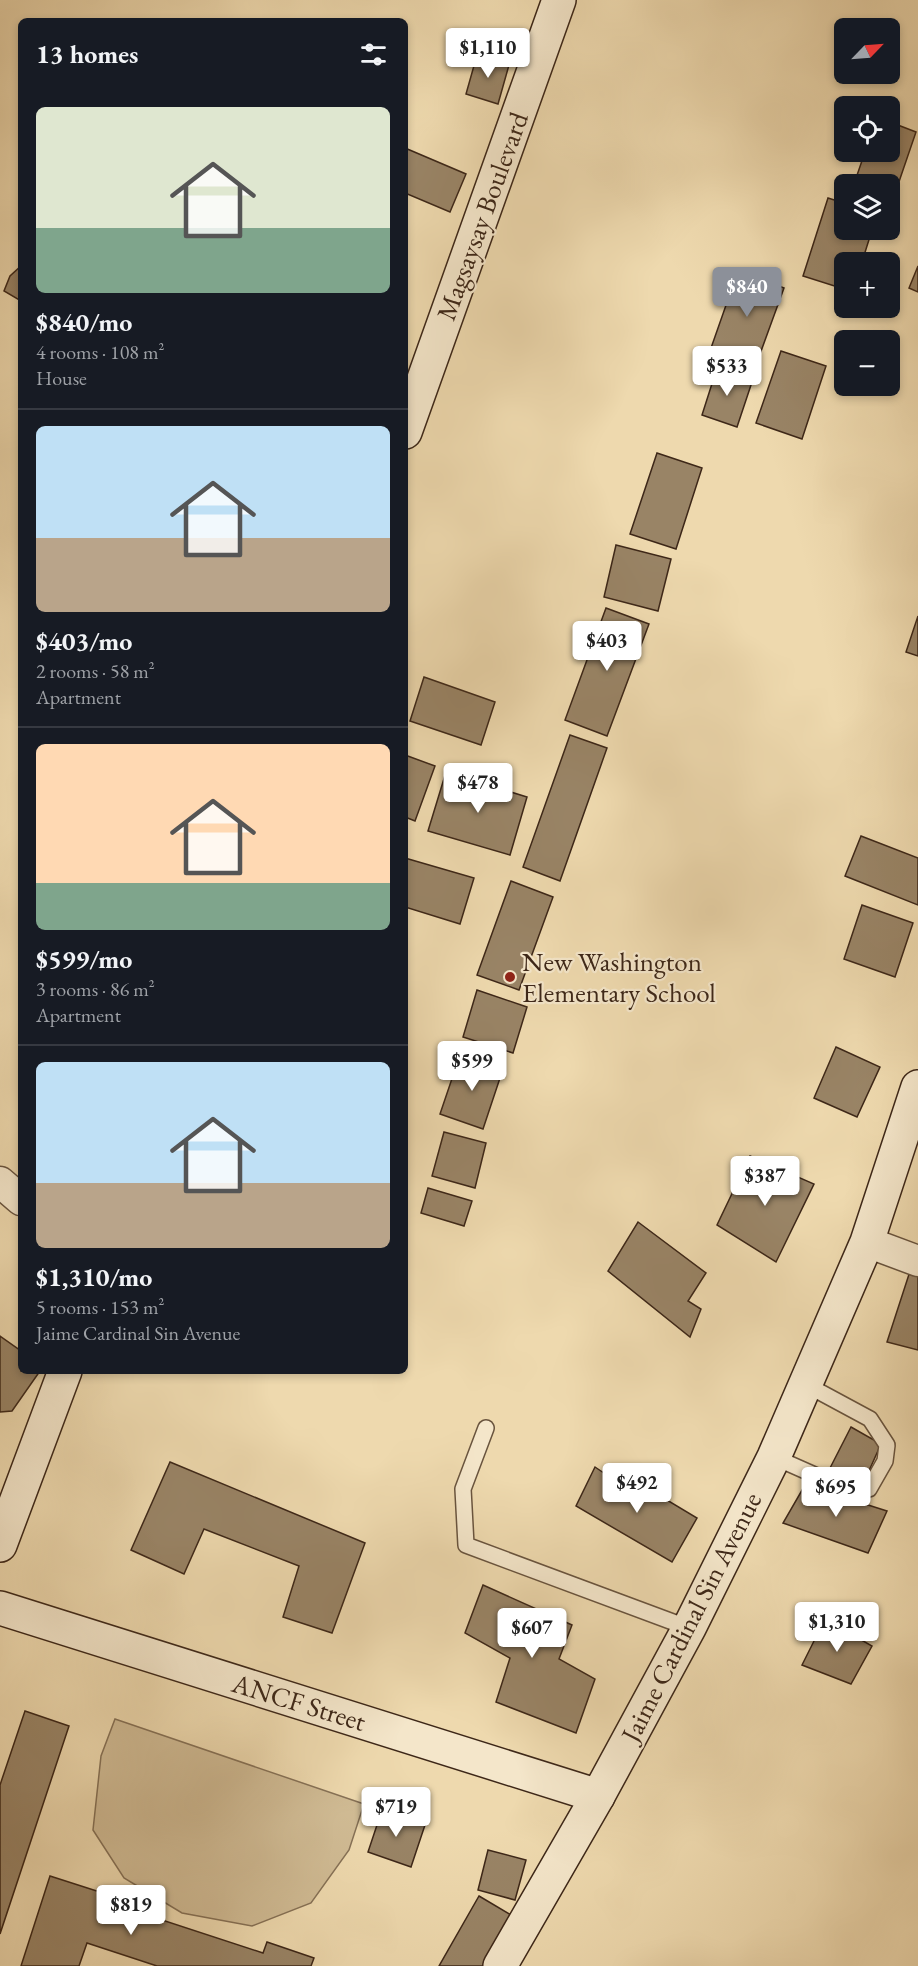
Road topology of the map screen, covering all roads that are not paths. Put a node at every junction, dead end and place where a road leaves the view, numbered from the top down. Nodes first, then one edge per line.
1 (559, 0) edge
2 (408, 424) edge
3 (918, 1087) edge
4 (0, 1182) edge
5 (18, 1197) edge
6 (867, 1242) junction
7 (918, 1261) edge
8 (64, 1374) edge
9 (805, 1384) junction
10 (486, 1428) dead end
11 (774, 1457) junction
12 (0, 1545) edge
13 (0, 1608) edge
14 (689, 1628) junction
15 (598, 1796) junction
16 (500, 1966) edge

1 - 2 main road, Magsaysay Boulevard
3 - 6 main road, Jaime Cardinal Sin Avenue
4 - 5 street
6 - 7 street
6 - 9 main road, Jaime Cardinal Sin Avenue
8 - 12 main road
9 - 11 main road, Jaime Cardinal Sin Avenue
9 - 11 lane
10 - 14 lane
11 - 14 main road, Jaime Cardinal Sin Avenue
13 - 15 main road, ANCF Street
14 - 15 main road, Jaime Cardinal Sin Avenue
15 - 16 main road, Jaime Cardinal Sin Avenue

